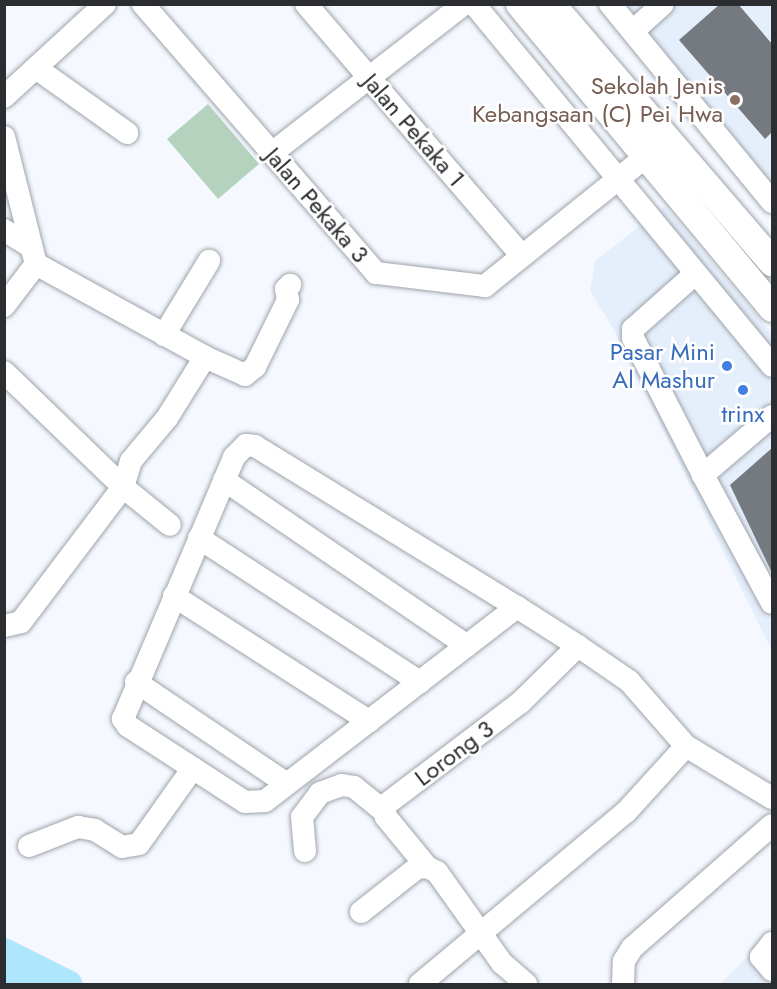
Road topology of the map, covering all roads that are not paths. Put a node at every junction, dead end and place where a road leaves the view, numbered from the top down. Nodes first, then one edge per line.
1 (105, 4) edge
2 (143, 4) edge
3 (306, 4) edge
4 (464, 4) edge
5 (474, 4) edge
6 (520, 4) edge
7 (551, 4) edge
8 (610, 4) edge
9 (663, 4) edge
10 (633, 31) junction
11 (36, 68) junction
12 (370, 80) junction
13 (4, 98) edge
14 (127, 133) dead end
15 (4, 137) edge
16 (272, 153) junction
17 (648, 155) junction
18 (616, 181) junction
19 (772, 201) edge
20 (4, 230) edge
21 (33, 255) junction
22 (522, 256) junction
23 (209, 261) dead end
24 (772, 262) edge
25 (695, 274) junction
26 (290, 285) dead end
27 (4, 306) edge
28 (772, 308) edge
29 (164, 335) junction
30 (205, 357) junction
31 (772, 366) edge
32 (4, 372) edge
33 (772, 416) edge
34 (703, 475) junction
35 (224, 480) junction
36 (123, 487) junction
37 (170, 525) dead end
38 (199, 538) junction
39 (174, 596) junction
40 (772, 603) edge
41 (517, 608) junction
42 (4, 626) edge
43 (467, 646) junction
44 (578, 646) junction
45 (136, 682) junction
46 (420, 682) junction
47 (369, 721) junction
48 (686, 746) junction
49 (193, 768) junction
50 (287, 784) junction
51 (772, 798) edge
52 (384, 811) junction
53 (772, 825) edge
54 (29, 846) dead end
55 (305, 851) dead end
56 (428, 867) junction
57 (361, 912) dead end
58 (478, 933) junction
59 (772, 943) edge
60 (772, 970) edge
61 (502, 974) edge
62 (420, 984) edge
63 (525, 984) edge
64 (623, 984) edge

1 - 11 street
2 - 16 street, Jalan Pekaka 3
3 - 12 street, Jalan Pekaka 1
4 - 12 street
5 - 18 street
6 - 17 main road
7 - 24 main road
8 - 10 street
9 - 10 street
10 - 19 street
11 - 13 street
11 - 14 street
12 - 16 street
12 - 22 street, Jalan Pekaka 1
15 - 21 street
16 - 22 street, Jalan Pekaka 3
17 - 18 street, Jalan Pekaka 3
17 - 28 main road
18 - 22 street, Jalan Pekaka 3
18 - 25 street
20 - 21 street
21 - 27 street
21 - 29 street
23 - 29 street
25 - 31 street
25 - 34 street
26 - 30 street
29 - 30 street
30 - 36 street
32 - 36 street
33 - 34 street
34 - 40 street
35 - 38 street
35 - 41 street
35 - 43 street
36 - 37 street
36 - 42 street
38 - 39 street
38 - 46 street
39 - 45 street
39 - 47 street
41 - 43 street
41 - 44 street
43 - 46 street
44 - 48 street
44 - 52 street, Lorong 3
45 - 49 street
45 - 50 street
46 - 47 street
47 - 50 street
48 - 51 street
48 - 58 street
49 - 50 street
49 - 54 street
52 - 55 street
52 - 56 street
53 - 64 street
56 - 57 street
56 - 58 street
58 - 61 street
58 - 62 street
59 - 60 street
61 - 63 street

